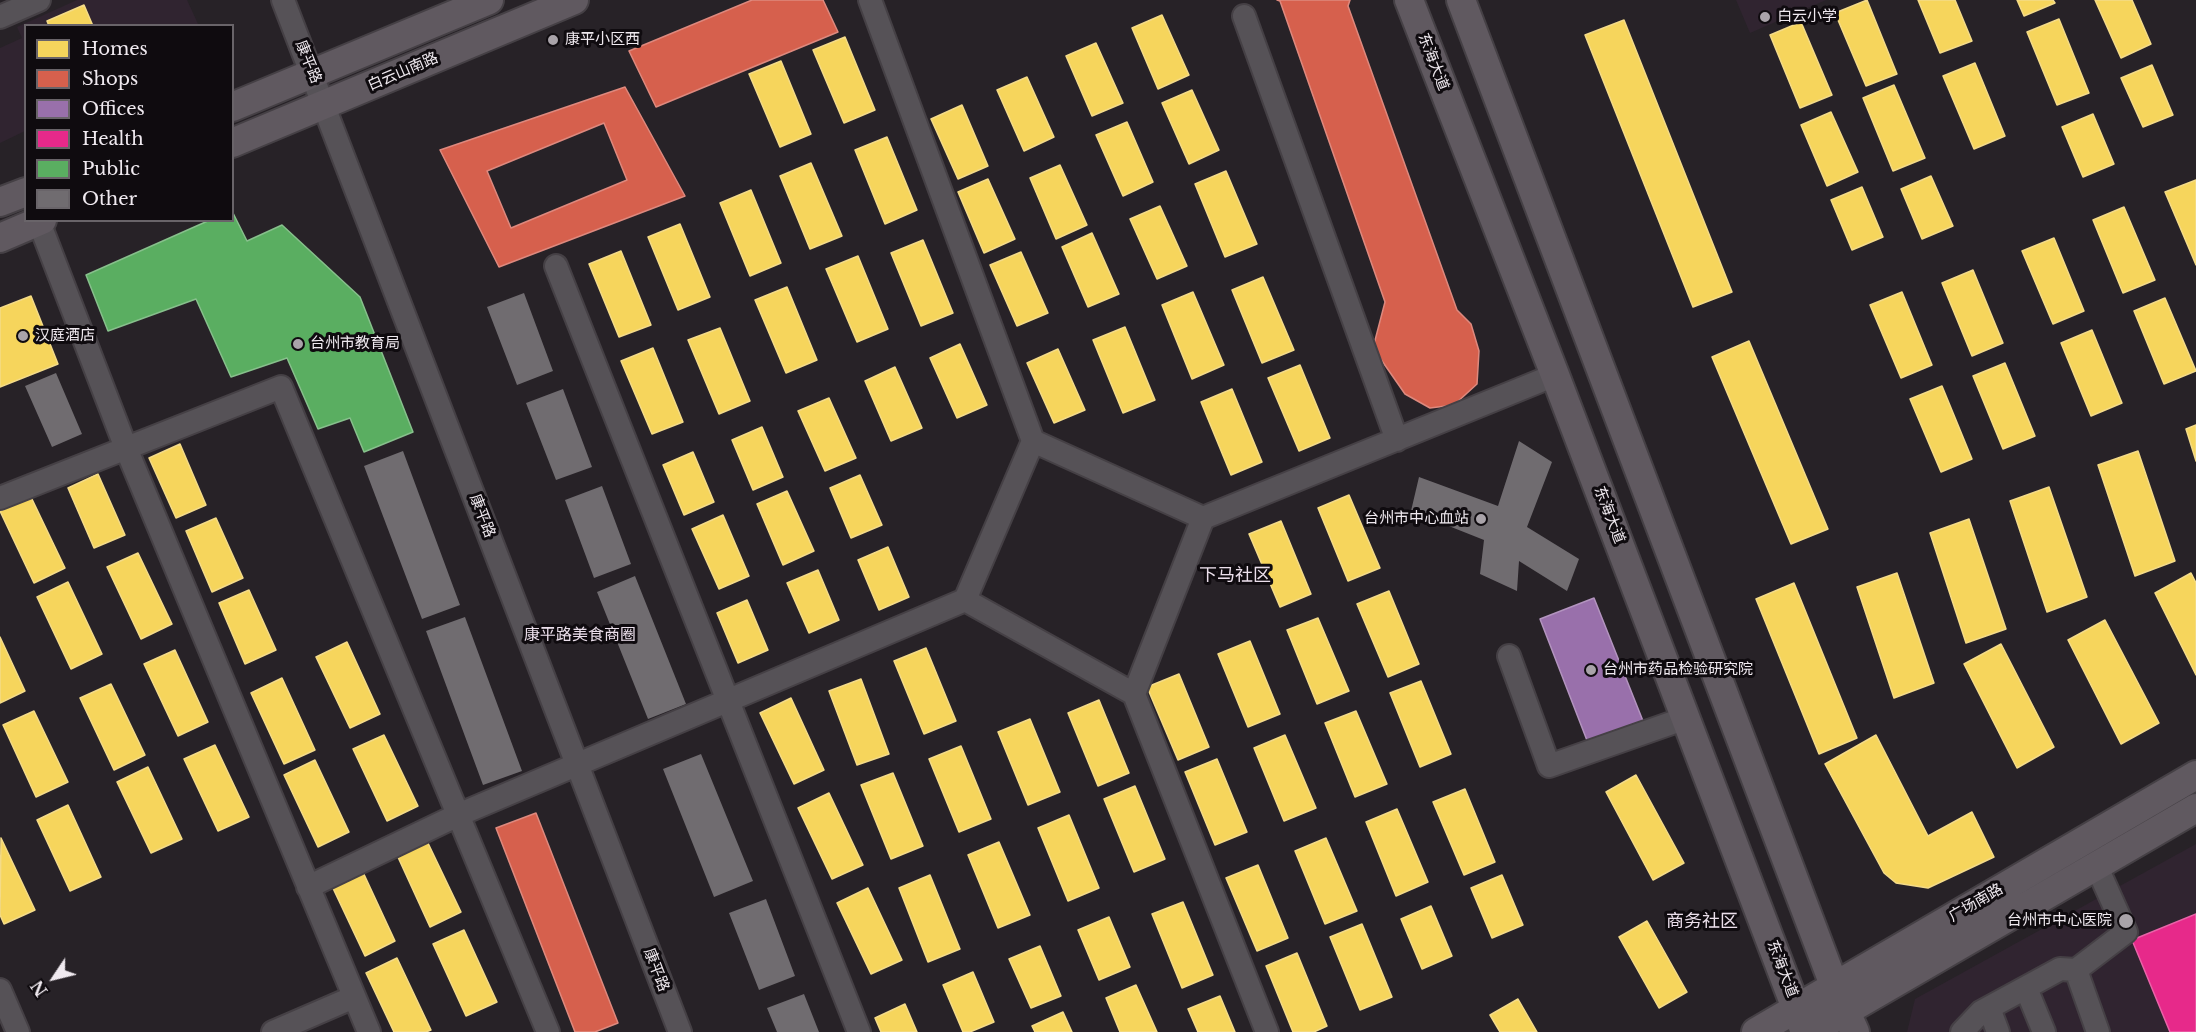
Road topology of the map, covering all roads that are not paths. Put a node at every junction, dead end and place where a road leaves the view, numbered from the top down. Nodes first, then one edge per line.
1 (39, 0) edge
2 (283, 0) edge
3 (489, 0) edge
4 (574, 0) edge
5 (870, 0) edge
6 (1409, 0) edge
7 (1461, 0) edge
8 (1244, 16) dead end
9 (0, 17) edge
10 (312, 75) junction
11 (325, 105) junction
12 (234, 106) edge
13 (234, 142) edge
14 (38, 222) edge
15 (40, 222) edge
16 (0, 238) edge
17 (556, 266) dead end
18 (1555, 375) junction
19 (1397, 440) junction
20 (1033, 441) junction
21 (126, 448) junction
22 (0, 498) edge
23 (1203, 518) junction
24 (965, 600) junction
25 (1509, 656) dead end
26 (1134, 694) junction
27 (729, 700) junction
28 (1686, 718) junction
29 (578, 765) junction
30 (2196, 775) edge
31 (2196, 808) edge
32 (458, 815) junction
33 (2096, 865) junction
34 (309, 887) junction
35 (2076, 970) junction
36 (2026, 988) junction
37 (1, 996) edge
38 (354, 997) junction
39 (1989, 1008) junction
40 (1845, 1009) edge
41 (1804, 1024) edge
42 (18, 1032) edge
43 (273, 1032) edge
44 (369, 1032) edge
45 (548, 1032) edge
46 (680, 1032) edge
47 (859, 1032) edge
48 (1267, 1032) edge
49 (1756, 1032) edge
50 (1962, 1032) edge
51 (1998, 1032) edge
52 (2044, 1032) edge
53 (2098, 1032) edge

1 - 9 street
2 - 10 street, 康平路
3 - 10 main road
4 - 11 main road, 白云山南路
5 - 20 street
6 - 18 main road, 东海大道
7 - 40 main road
8 - 19 street
10 - 11 street, 康平路
10 - 12 main road
11 - 13 main road, 白云山南路
11 - 29 street, 康平路
14 - 16 main road
15 - 21 street
17 - 27 street
18 - 19 street
18 - 28 main road, 东海大道
19 - 23 street
20 - 23 street
20 - 24 street
21 - 22 street
21 - 32 street
21 - 34 street
23 - 26 street
24 - 26 street
24 - 27 street
25 - 28 street
26 - 48 street
27 - 29 street
27 - 47 street
28 - 41 main road, 东海大道
29 - 32 street
29 - 46 street, 康平路
30 - 40 main road, 广场南路
31 - 33 main road, 广场南路
32 - 34 street
32 - 45 street
33 - 35 street
33 - 40 main road, 广场南路
34 - 38 street
35 - 36 street
35 - 53 street
36 - 39 street
36 - 52 street
37 - 42 street
38 - 43 street
38 - 44 street
39 - 50 street
39 - 51 street
40 - 41 main road, 广场南路
41 - 49 main road, 广场南路

